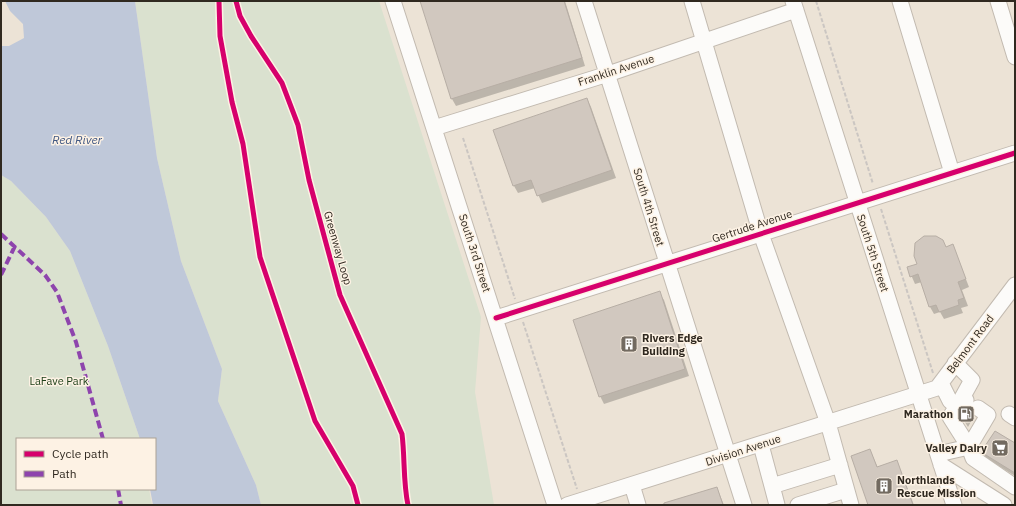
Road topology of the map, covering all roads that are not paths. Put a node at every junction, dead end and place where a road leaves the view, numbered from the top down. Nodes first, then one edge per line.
1 (393, 1) edge
2 (584, 1) edge
3 (692, 1) edge
4 (900, 1) edge
5 (998, 1) edge
6 (795, 5) edge
7 (704, 41) junction
8 (1015, 56) edge
9 (608, 74) junction
10 (434, 128) junction
11 (1015, 153) edge
12 (952, 172) junction
13 (857, 202) junction
14 (761, 234) junction
15 (667, 265) junction
16 (1015, 285) edge
17 (496, 318) junction
18 (955, 363) junction
19 (939, 385) junction
20 (918, 394) junction
21 (968, 410) junction
22 (828, 423) junction
23 (761, 444) junction
24 (968, 447) junction
25 (729, 455) junction
26 (940, 459) junction
27 (840, 465) junction
28 (991, 471) junction
29 (632, 485) junction
30 (772, 486) junction
31 (1015, 487) edge
32 (980, 489) junction
33 (846, 490) junction
34 (1015, 494) edge
35 (555, 505) edge
36 (567, 505) edge
37 (638, 505) edge
38 (744, 505) edge
39 (778, 505) edge
40 (798, 505) edge
41 (851, 505) edge
42 (954, 505) edge
43 (1004, 505) edge
44 (1008, 505) edge

1 - 10 street, South 3rd Street
2 - 9 street, South 4th Street
3 - 7 street
4 - 12 street
5 - 8 street
6 - 7 street, Franklin Avenue
6 - 13 street, South 5th Street
7 - 9 street, Franklin Avenue
7 - 14 street
9 - 10 street, Franklin Avenue
9 - 15 street, South 4th Street
10 - 17 street, South 3rd Street
11 - 12 street, Gertrude Avenue
12 - 13 street, Gertrude Avenue
13 - 14 street, Gertrude Avenue
13 - 20 street, South 5th Street
14 - 15 street, Gertrude Avenue
14 - 22 street
15 - 17 street, Gertrude Avenue
15 - 25 street, South 4th Street
16 - 18 street, Belmont Road
17 - 35 street, South 3rd Street
18 - 19 street, Belmont Road
18 - 21 street
19 - 20 street
19 - 21 street
20 - 22 street, Division Avenue
20 - 26 street, South 5th Street
21 - 24 street
21 - 24 street
22 - 23 street, Division Avenue
22 - 27 street
23 - 25 street, Division Avenue
23 - 30 street
24 - 26 street
24 - 28 street
25 - 29 street, Division Avenue
25 - 38 street, South 4th Street
26 - 32 street
26 - 42 street, South 5th Street
27 - 30 street
27 - 33 street
28 - 31 street
28 - 32 street
29 - 36 street, Division Avenue
29 - 37 street
30 - 39 street
32 - 43 street
33 - 40 street
33 - 41 street
34 - 44 street

